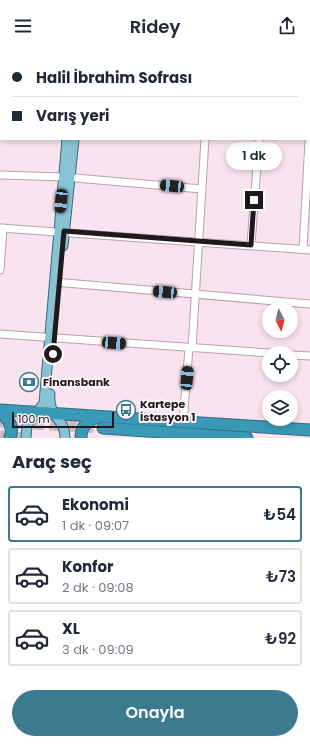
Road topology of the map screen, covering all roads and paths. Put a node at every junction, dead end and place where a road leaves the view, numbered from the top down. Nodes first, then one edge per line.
1 (67, 140) edge
2 (74, 140) edge
3 (205, 140) edge
4 (259, 140) edge
5 (309, 140) edge
6 (0, 175) edge
7 (67, 178) junction
8 (202, 189) junction
9 (1, 228) edge
10 (61, 231) junction
11 (198, 242) junction
12 (251, 245) junction
13 (306, 249) edge
14 (0, 270) edge
15 (57, 282) junction
16 (195, 294) junction
17 (310, 304) edge
18 (0, 334) edge
19 (52, 338) junction
20 (191, 348) junction
21 (262, 353) edge
22 (298, 355) edge
23 (310, 356) edge
24 (46, 405) junction
25 (0, 411) edge
26 (102, 417) junction
27 (183, 423) junction
28 (103, 428) tunnel mouth
29 (307, 431) edge
30 (10, 438) edge
31 (26, 438) edge
32 (65, 438) edge
33 (81, 438) edge
34 (248, 438) edge

1 - 7 main road
2 - 7 main road
3 - 8 street
4 - 12 street
5 - 13 street
6 - 7 street
7 - 8 street
7 - 10 main road
8 - 11 street
9 - 10 street
9 - 14 street
10 - 11 street
10 - 15 main road
11 - 12 street
11 - 16 street
12 - 13 street
15 - 16 street
15 - 19 main road
16 - 17 street
16 - 20 street
18 - 19 street
19 - 20 street
19 - 24 main road
20 - 21 street
20 - 27 street
22 - 23 street
24 - 25 highway
24 - 26 highway
24 - 31 main road
24 - 32 main road
25 - 30 highway
26 - 27 highway
26 - 33 highway
27 - 29 highway
28 - 34 highway

